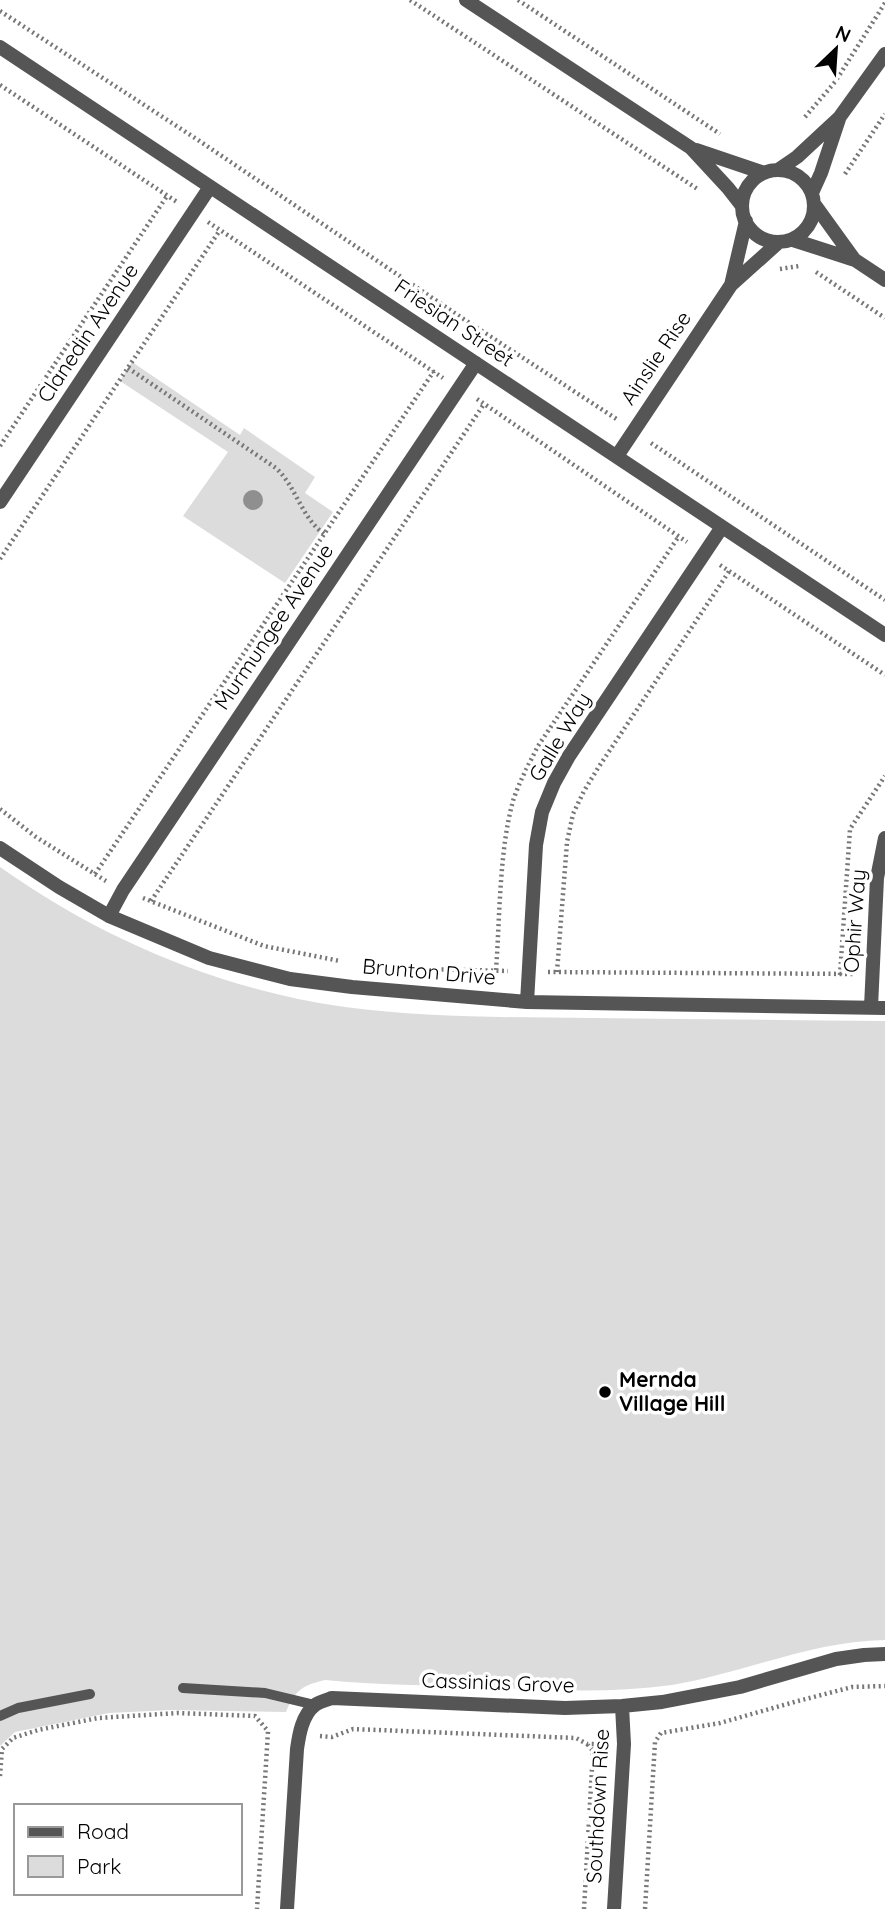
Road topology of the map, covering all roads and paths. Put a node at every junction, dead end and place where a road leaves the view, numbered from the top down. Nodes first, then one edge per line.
1 (410, 0) edge
2 (466, 0) edge
3 (519, 0) edge
4 (885, 3) edge
5 (0, 11) edge
6 (0, 47) edge
7 (885, 54) edge
8 (885, 114) edge
9 (839, 118) junction
10 (800, 124) dead end
11 (722, 135) dead end
12 (691, 148) junction
13 (771, 172) junction
14 (821, 173) junction
15 (211, 187) junction
16 (728, 188) junction
17 (167, 195) dead end
18 (813, 199) junction
19 (744, 214) junction
20 (220, 230) dead end
21 (786, 241) junction
22 (760, 260) junction
23 (855, 260) junction
24 (885, 280) edge
25 (731, 285) junction
26 (885, 318) edge
27 (476, 363) junction
28 (128, 368) junction
29 (433, 371) dead end
30 (484, 404) dead end
31 (633, 430) junction
32 (0, 446) edge
33 (617, 456) junction
34 (0, 502) edge
35 (722, 527) junction
36 (324, 534) junction
37 (0, 559) edge
38 (730, 570) dead end
39 (885, 600) edge
40 (885, 635) edge
41 (885, 776) edge
42 (0, 809) edge
43 (885, 838) edge
44 (0, 848) edge
45 (94, 874) junction
46 (123, 890) junction
47 (151, 901) junction
48 (109, 916) junction
49 (351, 964) dead end
50 (416, 969) dead end
51 (528, 972) junction
52 (558, 972) junction
53 (873, 974) junction
54 (840, 975) junction
55 (527, 1002) junction
56 (878, 1007) edge
57 (885, 1654) edge
58 (885, 1686) edge
59 (183, 1688) dead end
60 (90, 1694) dead end
61 (315, 1705) junction
62 (622, 1706) junction
63 (0, 1716) edge
64 (268, 1731) junction
65 (299, 1735) junction
66 (655, 1742) junction
67 (587, 1744) junction
68 (624, 1744) junction
69 (1, 1756) edge
70 (0, 1776) edge
71 (257, 1909) edge
72 (287, 1909) edge
73 (584, 1909) edge
74 (614, 1909) edge
75 (645, 1909) edge

1 - 16 path
2 - 12 street
3 - 11 path
4 - 10 path
5 - 31 path
6 - 15 street, Friesian Street
7 - 9 street
8 - 14 path
9 - 13 street
9 - 14 street
12 - 13 street
12 - 16 street
13 - 18 street
13 - 19 street
14 - 18 street
15 - 27 street, Friesian Street
15 - 34 street, Clanedin Avenue
16 - 19 street
17 - 32 path
18 - 21 street
18 - 23 street
19 - 21 street
19 - 25 street, Ainslie Rise
20 - 28 path
21 - 22 street, Ainslie Rise
21 - 23 street
22 - 25 street, Ainslie Rise
22 - 26 path
23 - 24 street
25 - 31 street, Ainslie Rise
27 - 33 street, Friesian Street
27 - 46 street, Murmungee Avenue
28 - 36 path
28 - 37 path
29 - 36 path
30 - 47 path
31 - 33 street, Ainslie Rise
31 - 39 path
33 - 35 street, Friesian Street
35 - 40 street, Friesian Street
35 - 51 street, Galle Way
36 - 45 path
38 - 52 path
41 - 54 path
42 - 45 path
43 - 53 street, Ophir Way
44 - 48 street, Brunton Drive
45 - 46 path
46 - 47 path
46 - 48 street, Murmungee Avenue
47 - 49 path
48 - 55 street, Brunton Drive
50 - 51 path
51 - 52 path
51 - 55 street, Galle Way
52 - 54 path
53 - 54 path
53 - 56 street, Ophir Way
55 - 56 street, Brunton Drive
57 - 62 street, Cassinias Grove
58 - 66 path
59 - 61 lane
60 - 63 lane
61 - 62 street, Cassinias Grove
61 - 65 street
62 - 68 street, Southdown Rise
64 - 65 path
64 - 69 path
64 - 71 path
65 - 67 path
65 - 72 street
66 - 68 path
66 - 75 path
67 - 68 path
67 - 73 path
68 - 74 street, Southdown Rise
69 - 70 path

